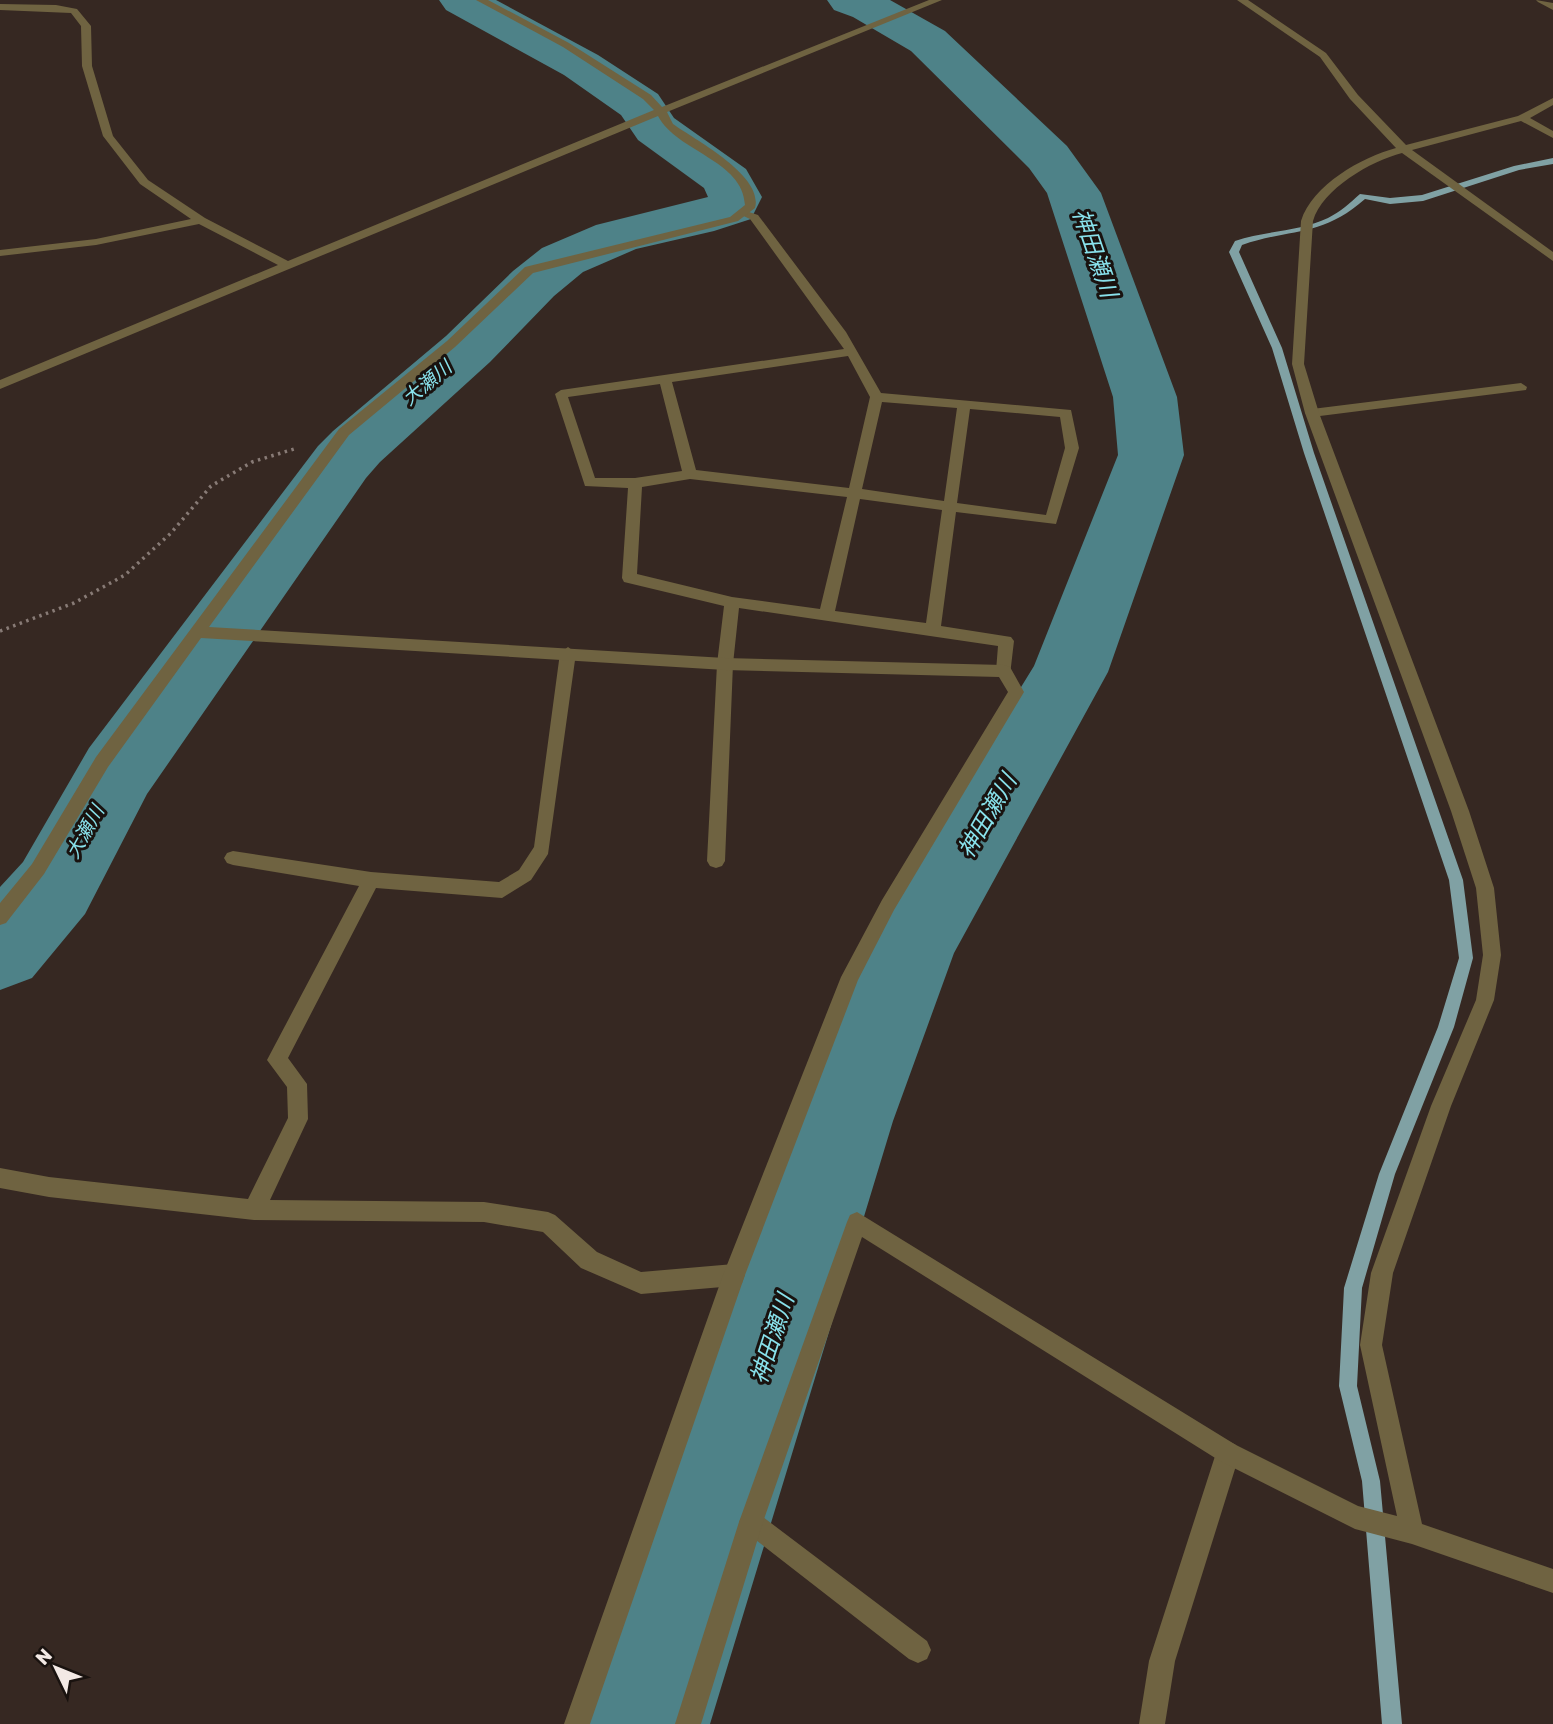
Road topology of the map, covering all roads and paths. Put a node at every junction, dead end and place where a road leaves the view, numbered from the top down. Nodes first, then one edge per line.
1 (481, 0) edge
2 (937, 0) edge
3 (1242, 0) edge
4 (1541, 0) edge
5 (0, 7) edge
6 (1553, 7) edge
7 (1553, 102) edge
8 (657, 113) junction
9 (1522, 118) junction
10 (1553, 135) edge
11 (1405, 150) junction
12 (743, 213) junction
13 (201, 220) junction
14 (0, 253) edge
15 (1553, 257) edge
16 (289, 266) junction
17 (851, 352) junction
18 (665, 379) junction
19 (0, 385) edge
20 (1521, 387) dead end
21 (877, 397) junction
22 (964, 404) junction
23 (1312, 413) junction
24 (334, 446) junction
25 (690, 474) junction
26 (635, 483) junction
27 (854, 493) junction
28 (950, 507) junction
29 (732, 603) junction
30 (826, 616) junction
31 (933, 630) junction
32 (0, 631) edge
33 (211, 634) junction
34 (568, 653) junction
35 (725, 664) junction
36 (1004, 671) junction
37 (233, 858) dead end
38 (716, 861) dead end
39 (371, 880) junction
40 (0, 917) edge
41 (0, 1178) edge
42 (254, 1210) junction
43 (734, 1275) junction
44 (1228, 1453) junction
45 (751, 1522) junction
46 (1402, 1530) junction
47 (1553, 1581) edge
48 (918, 1650) dead end
49 (577, 1724) edge
50 (688, 1724) edge
51 (1152, 1724) edge

1 - 8 street
2 - 8 street
3 - 11 street
4 - 6 street
5 - 13 street
7 - 9 street
8 - 12 street
8 - 16 street
9 - 10 street
9 - 11 street
11 - 15 street
11 - 23 street
12 - 17 street
12 - 24 street
13 - 14 street
13 - 16 street
16 - 19 street
17 - 18 street
17 - 21 street
18 - 25 street
18 - 26 street
20 - 23 street
21 - 22 street
21 - 27 street
22 - 28 street
22 - 28 street
23 - 46 street
24 - 32 path
24 - 33 street
25 - 26 street
25 - 27 street
26 - 29 street
27 - 28 street
27 - 30 street
28 - 31 street
29 - 30 street
29 - 35 street
30 - 31 street
31 - 36 street
33 - 34 street
33 - 40 street
34 - 35 street
34 - 39 street
35 - 36 street
35 - 38 street
36 - 43 street
37 - 39 street
39 - 42 street
41 - 42 street
42 - 43 street
43 - 49 street
44 - 45 street
44 - 46 street
44 - 51 street
45 - 48 street
45 - 50 street
46 - 47 street

